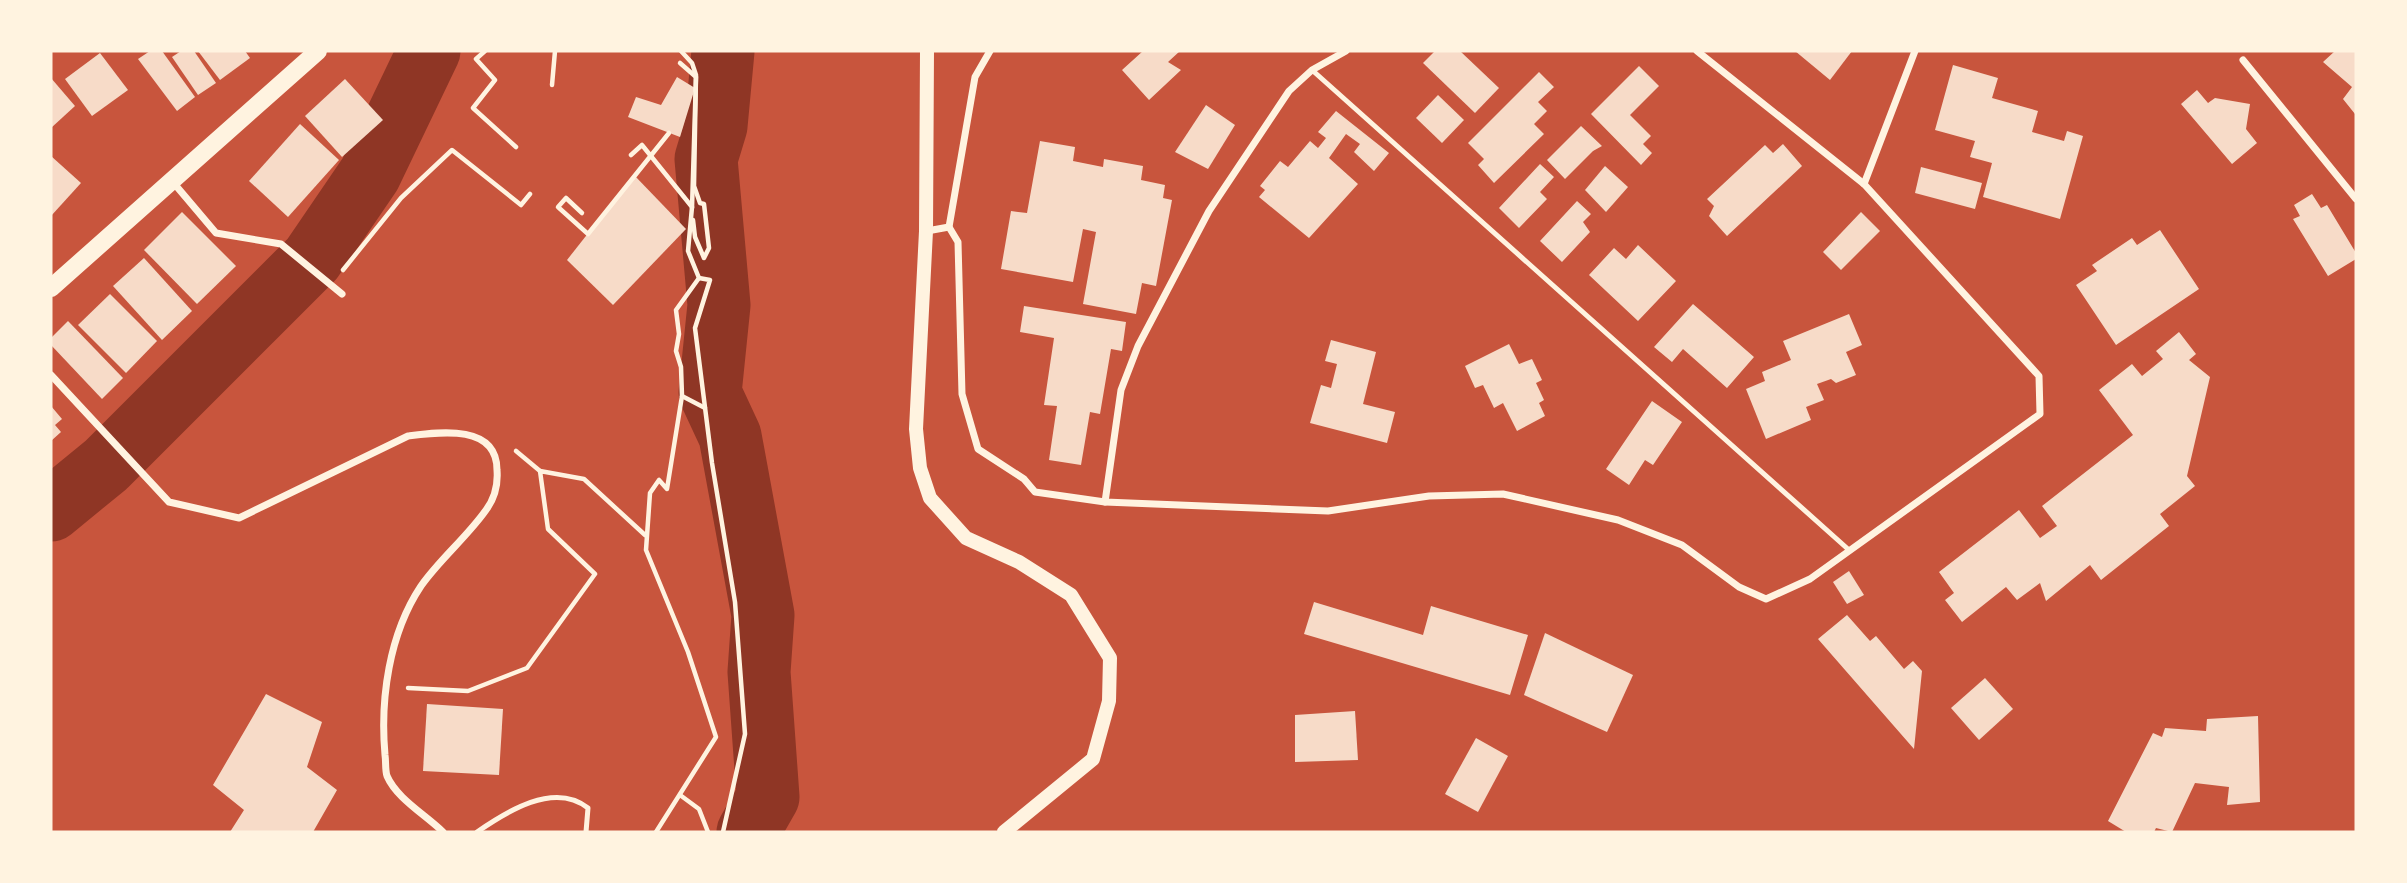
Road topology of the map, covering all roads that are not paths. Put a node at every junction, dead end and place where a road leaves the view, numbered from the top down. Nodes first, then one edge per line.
1 (318, 51) edge
2 (927, 51) edge
3 (990, 51) edge
4 (1346, 51) edge
5 (1697, 51) edge
6 (1915, 51) edge
7 (2243, 60) dead end
8 (1312, 70) junction
9 (172, 181) junction
10 (1864, 184) junction
11 (2356, 198) edge
12 (949, 227) junction
13 (926, 231) junction
14 (51, 288) edge
15 (342, 294) dead end
16 (51, 374) edge
17 (1105, 502) junction
18 (1849, 550) junction
19 (443, 832) edge
20 (477, 832) edge
21 (586, 832) edge
22 (1004, 832) edge

1 - 9 main road
2 - 13 main road
3 - 12 street
4 - 8 street
5 - 10 street
6 - 10 street
7 - 11 street
8 - 17 street
8 - 18 lane
9 - 14 main road
9 - 15 street
10 - 18 street
12 - 13 street
12 - 17 street
13 - 22 main road
16 - 19 street
17 - 18 street
20 - 21 lane

